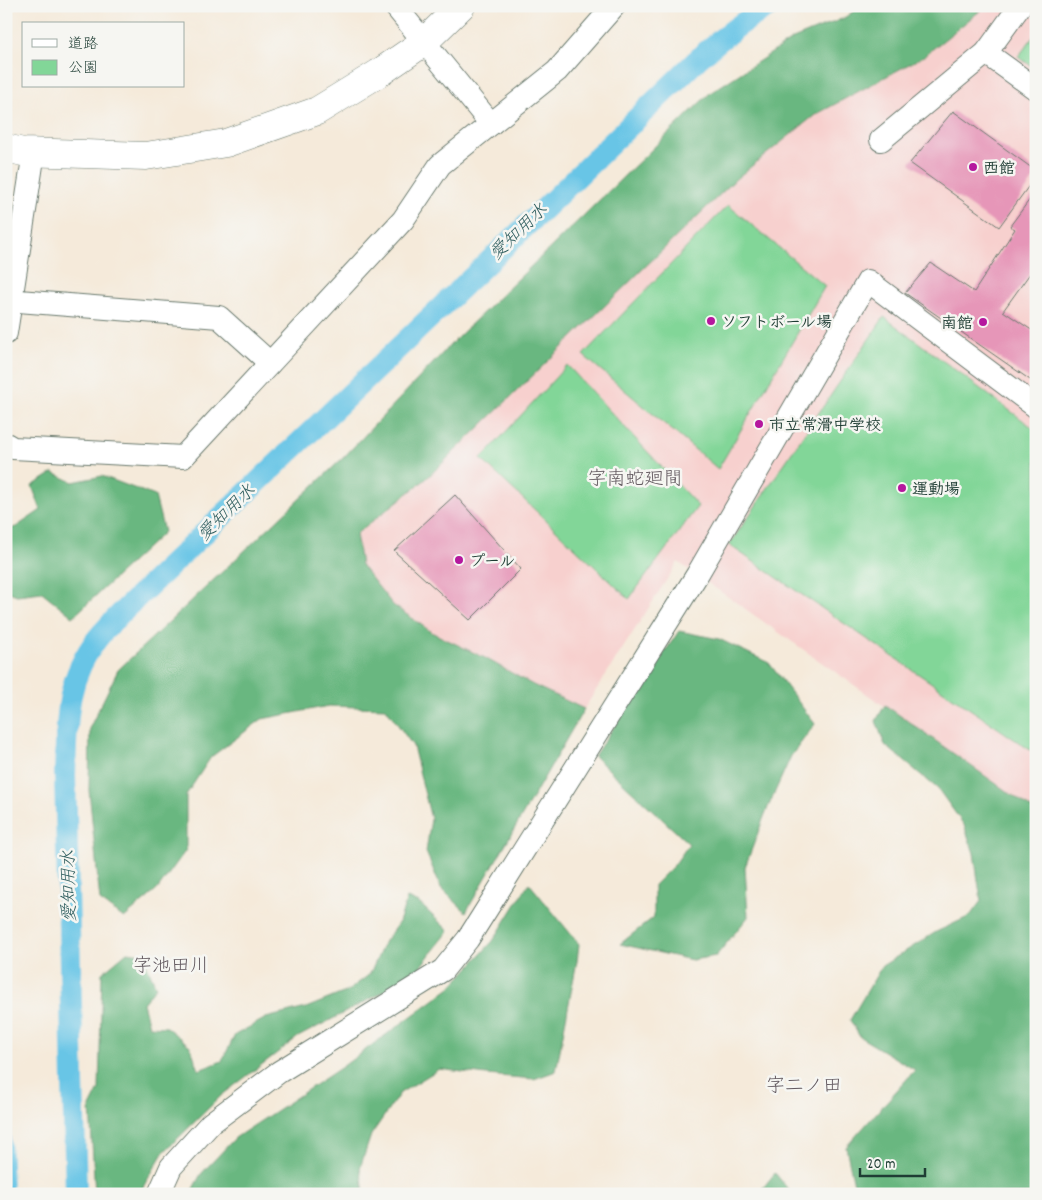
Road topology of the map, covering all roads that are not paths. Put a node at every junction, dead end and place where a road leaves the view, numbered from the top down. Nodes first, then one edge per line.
1 (395, 6) edge
2 (462, 6) edge
3 (614, 6) edge
4 (1020, 6) edge
5 (424, 42) junction
6 (986, 53) junction
7 (1036, 89) edge
8 (490, 124) junction
9 (881, 140) dead end
10 (6, 148) edge
11 (34, 152) junction
12 (9, 300) edge
13 (6, 333) edge
14 (270, 363) junction
15 (1036, 407) edge
16 (6, 444) edge
17 (159, 1194) edge

1 - 5 street
2 - 5 street
3 - 8 street
4 - 6 street
5 - 8 street
5 - 11 street
6 - 7 street
6 - 9 street
8 - 14 street
10 - 11 street
11 - 12 street
12 - 13 street
12 - 14 street
14 - 16 street
15 - 17 street

